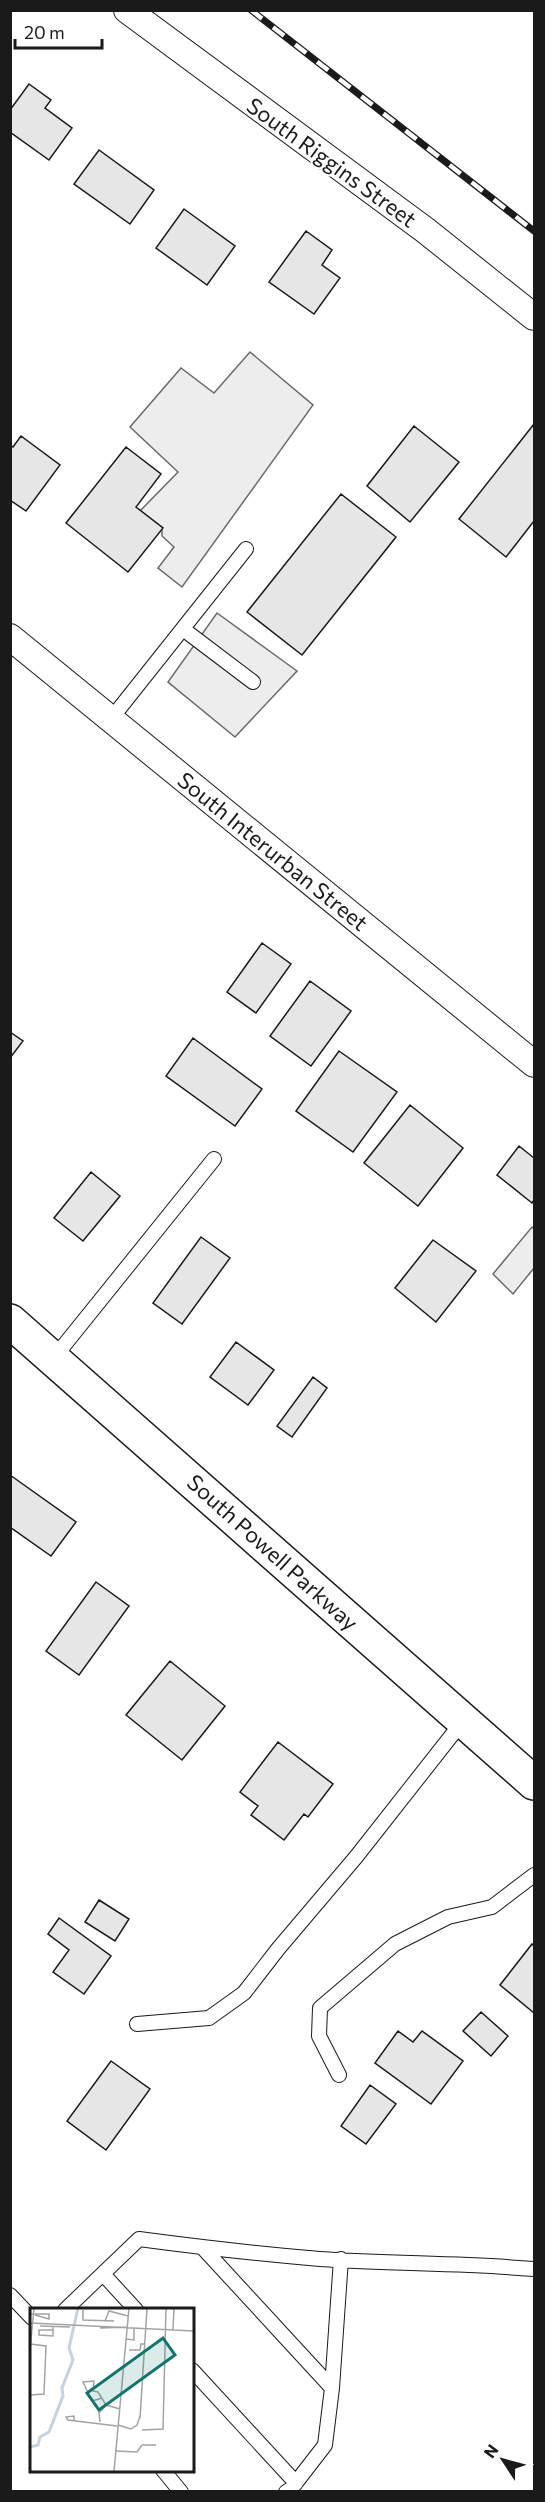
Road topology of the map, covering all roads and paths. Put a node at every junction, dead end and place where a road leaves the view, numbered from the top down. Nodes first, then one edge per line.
1 (127, 10) edge
2 (534, 317) edge
3 (246, 549) dead end
4 (183, 629) junction
5 (10, 637) edge
6 (253, 682) dead end
7 (111, 719) junction
8 (534, 1064) edge
9 (214, 1159) dead end
10 (10, 1321) edge
11 (53, 1359) junction
12 (463, 1721) junction
13 (534, 1783) edge
14 (534, 1875) edge
15 (137, 2024) dead end
16 (339, 2075) dead end
17 (203, 2248) junction
18 (341, 2259) junction
19 (534, 2269) edge
20 (103, 2274) junction
21 (10, 2295) edge
22 (67, 2308) edge
23 (134, 2308) edge
24 (30, 2316) edge
25 (194, 2372) edge
26 (332, 2388) junction
27 (165, 2472) edge
28 (291, 2487) edge
29 (181, 2492) edge

1 - 2 street, South Riggins Street
3 - 4 lane
4 - 6 lane
4 - 7 lane
5 - 7 street, South Interurban Street
7 - 8 street, South Interurban Street
9 - 11 lane
10 - 11 main road, South Powell Parkway
11 - 12 main road, South Powell Parkway
12 - 13 main road, South Powell Parkway
12 - 15 lane
14 - 16 lane
17 - 18 lane
17 - 20 lane
17 - 26 lane
18 - 19 lane
18 - 26 lane
20 - 22 lane
20 - 23 lane
21 - 24 lane
25 - 28 lane
26 - 28 lane
27 - 29 lane

